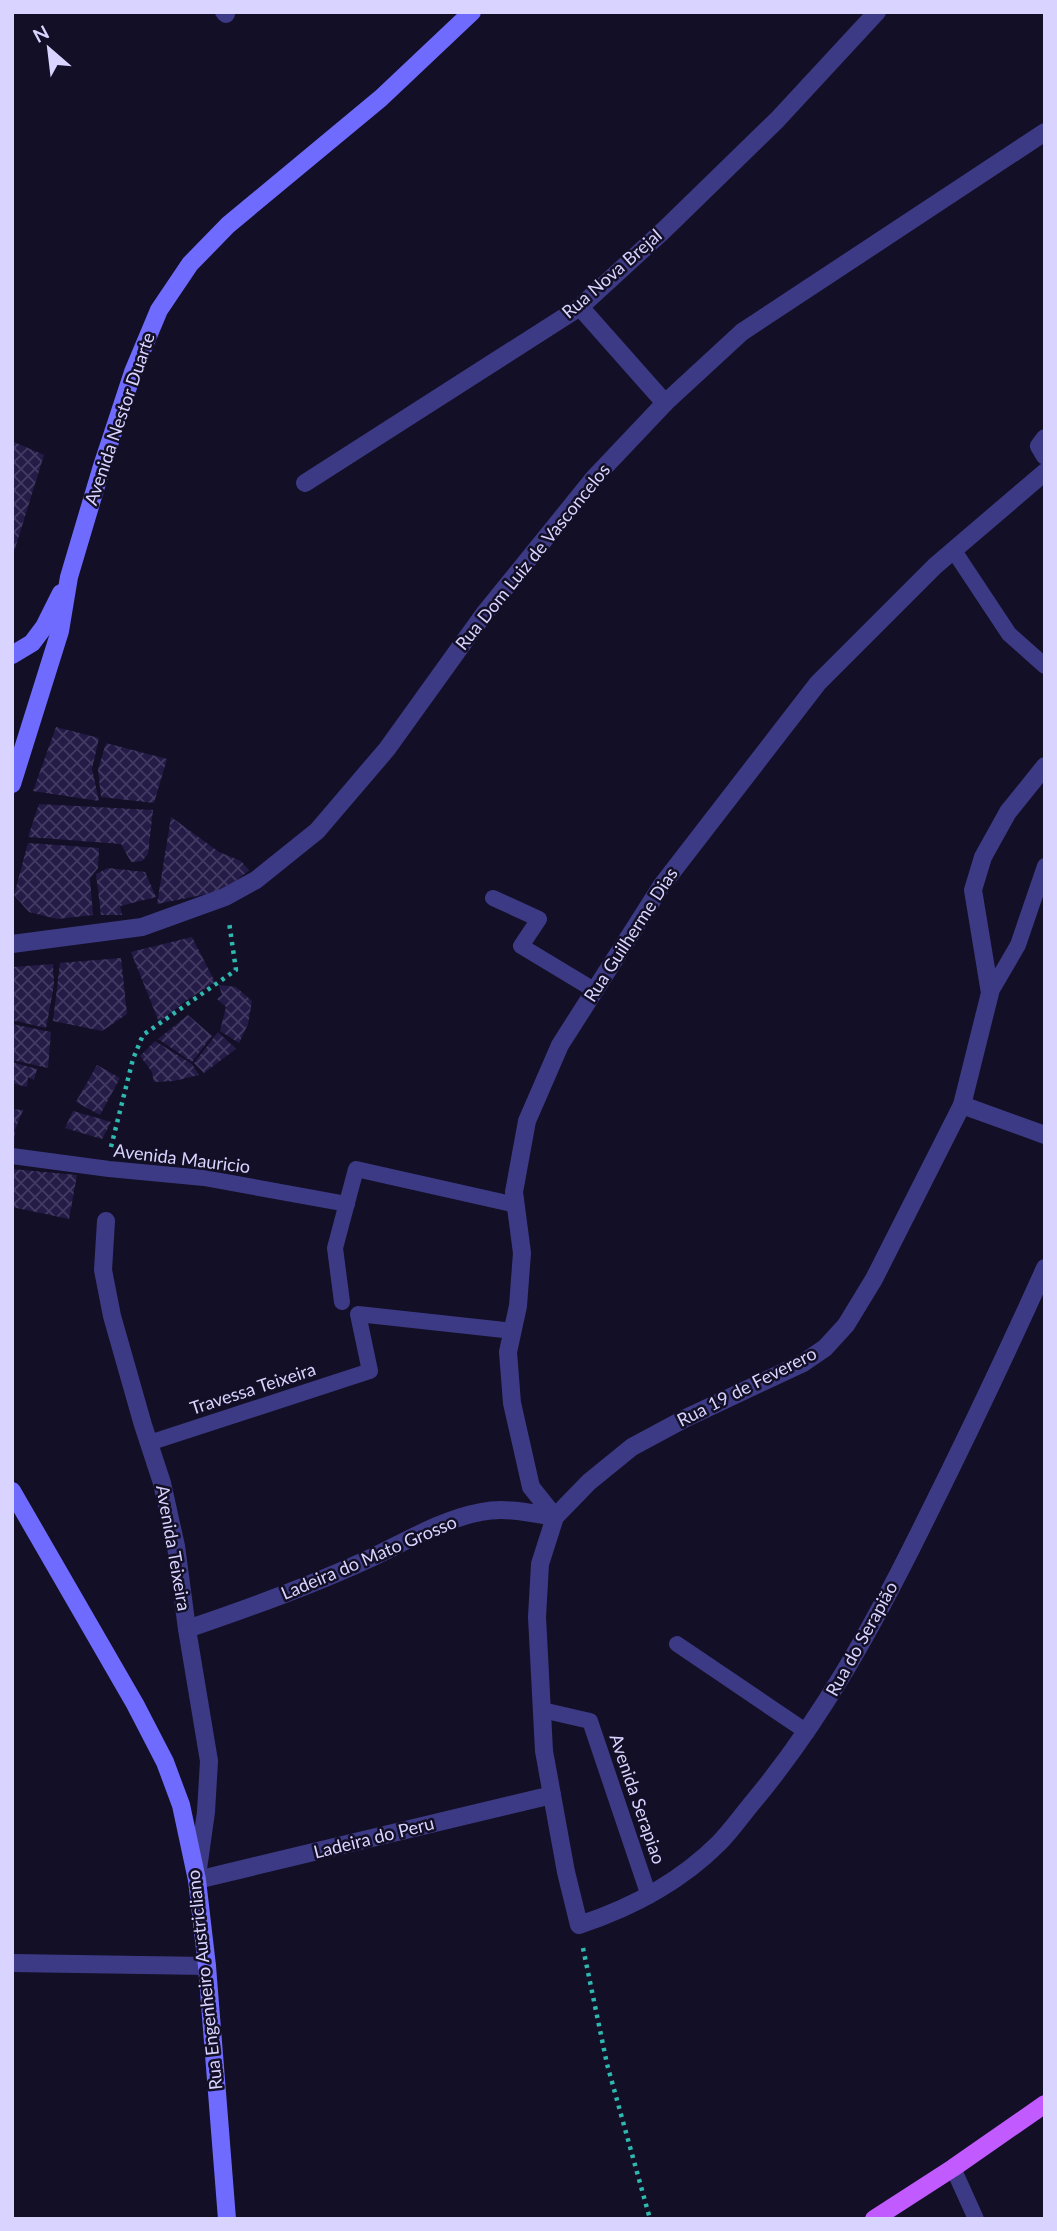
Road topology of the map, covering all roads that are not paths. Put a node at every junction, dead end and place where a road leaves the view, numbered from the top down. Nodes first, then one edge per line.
1 (472, 12) edge
2 (877, 12) edge
3 (1045, 132) edge
4 (580, 307) junction
5 (664, 403) junction
6 (1045, 439) edge
7 (1045, 456) edge
8 (1045, 472) edge
9 (304, 483) dead end
10 (954, 551) junction
11 (69, 577) junction
12 (12, 655) edge
13 (1045, 666) edge
14 (1045, 766) edge
15 (12, 784) edge
16 (1045, 866) edge
17 (493, 898) dead end
18 (16, 940) edge
19 (594, 990) junction
20 (990, 993) junction
21 (962, 1105) junction
22 (1045, 1135) edge
23 (12, 1156) edge
24 (347, 1204) junction
25 (516, 1205) junction
26 (106, 1221) dead end
27 (1045, 1268) edge
28 (342, 1302) dead end
29 (513, 1331) junction
30 (149, 1443) junction
31 (12, 1491) edge
32 (555, 1517) junction
33 (187, 1629) junction
34 (677, 1644) dead end
35 (542, 1710) junction
36 (807, 1732) junction
37 (552, 1795) junction
38 (197, 1881) junction
39 (649, 1896) junction
40 (579, 1925) joint
41 (12, 1962) edge
42 (207, 1966) junction
43 (1045, 2104) edge
44 (953, 2168) junction
45 (227, 2219) edge
46 (874, 2219) edge
47 (976, 2219) edge

1 - 11 main road, Avenida Nestor Duarte
2 - 4 street, Rua Nova Brejal
3 - 5 street, Rua Dom Luiz de Vasconcelos
4 - 5 street
4 - 9 street, Rua Nova Brejal
5 - 18 street, Rua Dom Luiz de Vasconcelos
6 - 7 street
8 - 10 street, Rua Guilherme Dias
10 - 13 lane
10 - 19 street, Rua Guilherme Dias
11 - 12 main road
11 - 15 main road, Avenida Nestor Duarte
14 - 20 street, Rua 19 de Feverero
16 - 20 lane
17 - 19 lane
19 - 25 street, Rua Guilherme Dias
20 - 21 street, Rua 19 de Feverero
21 - 22 street
21 - 32 street, Rua 19 de Feverero
23 - 24 lane, Avenida Mauricio
24 - 25 lane
24 - 28 lane
25 - 29 street, Rua Guilherme Dias
26 - 30 street, Avenida Teixeira
27 - 36 street, Rua do Serapião
29 - 30 lane, Travessa Teixeira
29 - 32 street, Rua Guilherme Dias
30 - 33 street, Avenida Teixeira
31 - 38 main road, Rua Engenheiro Austricliano
32 - 33 street, Ladeira do Mato Grosso
32 - 35 street, Rua 19 de Feverero
33 - 38 street, Avenida Teixeira
34 - 36 lane
35 - 37 street, Rua 19 de Feverero
35 - 39 lane, Avenida Serapiao
36 - 39 street, Rua do Serapião
37 - 38 street, Ladeira do Peru
37 - 40 street, Rua 19 de Feverero
38 - 42 main road, Rua Engenheiro Austricliano
39 - 40 street, Rua do Serapião
41 - 42 street
42 - 45 main road, Rua Engenheiro Austricliano
43 - 44 main road
44 - 46 main road
44 - 47 lane

